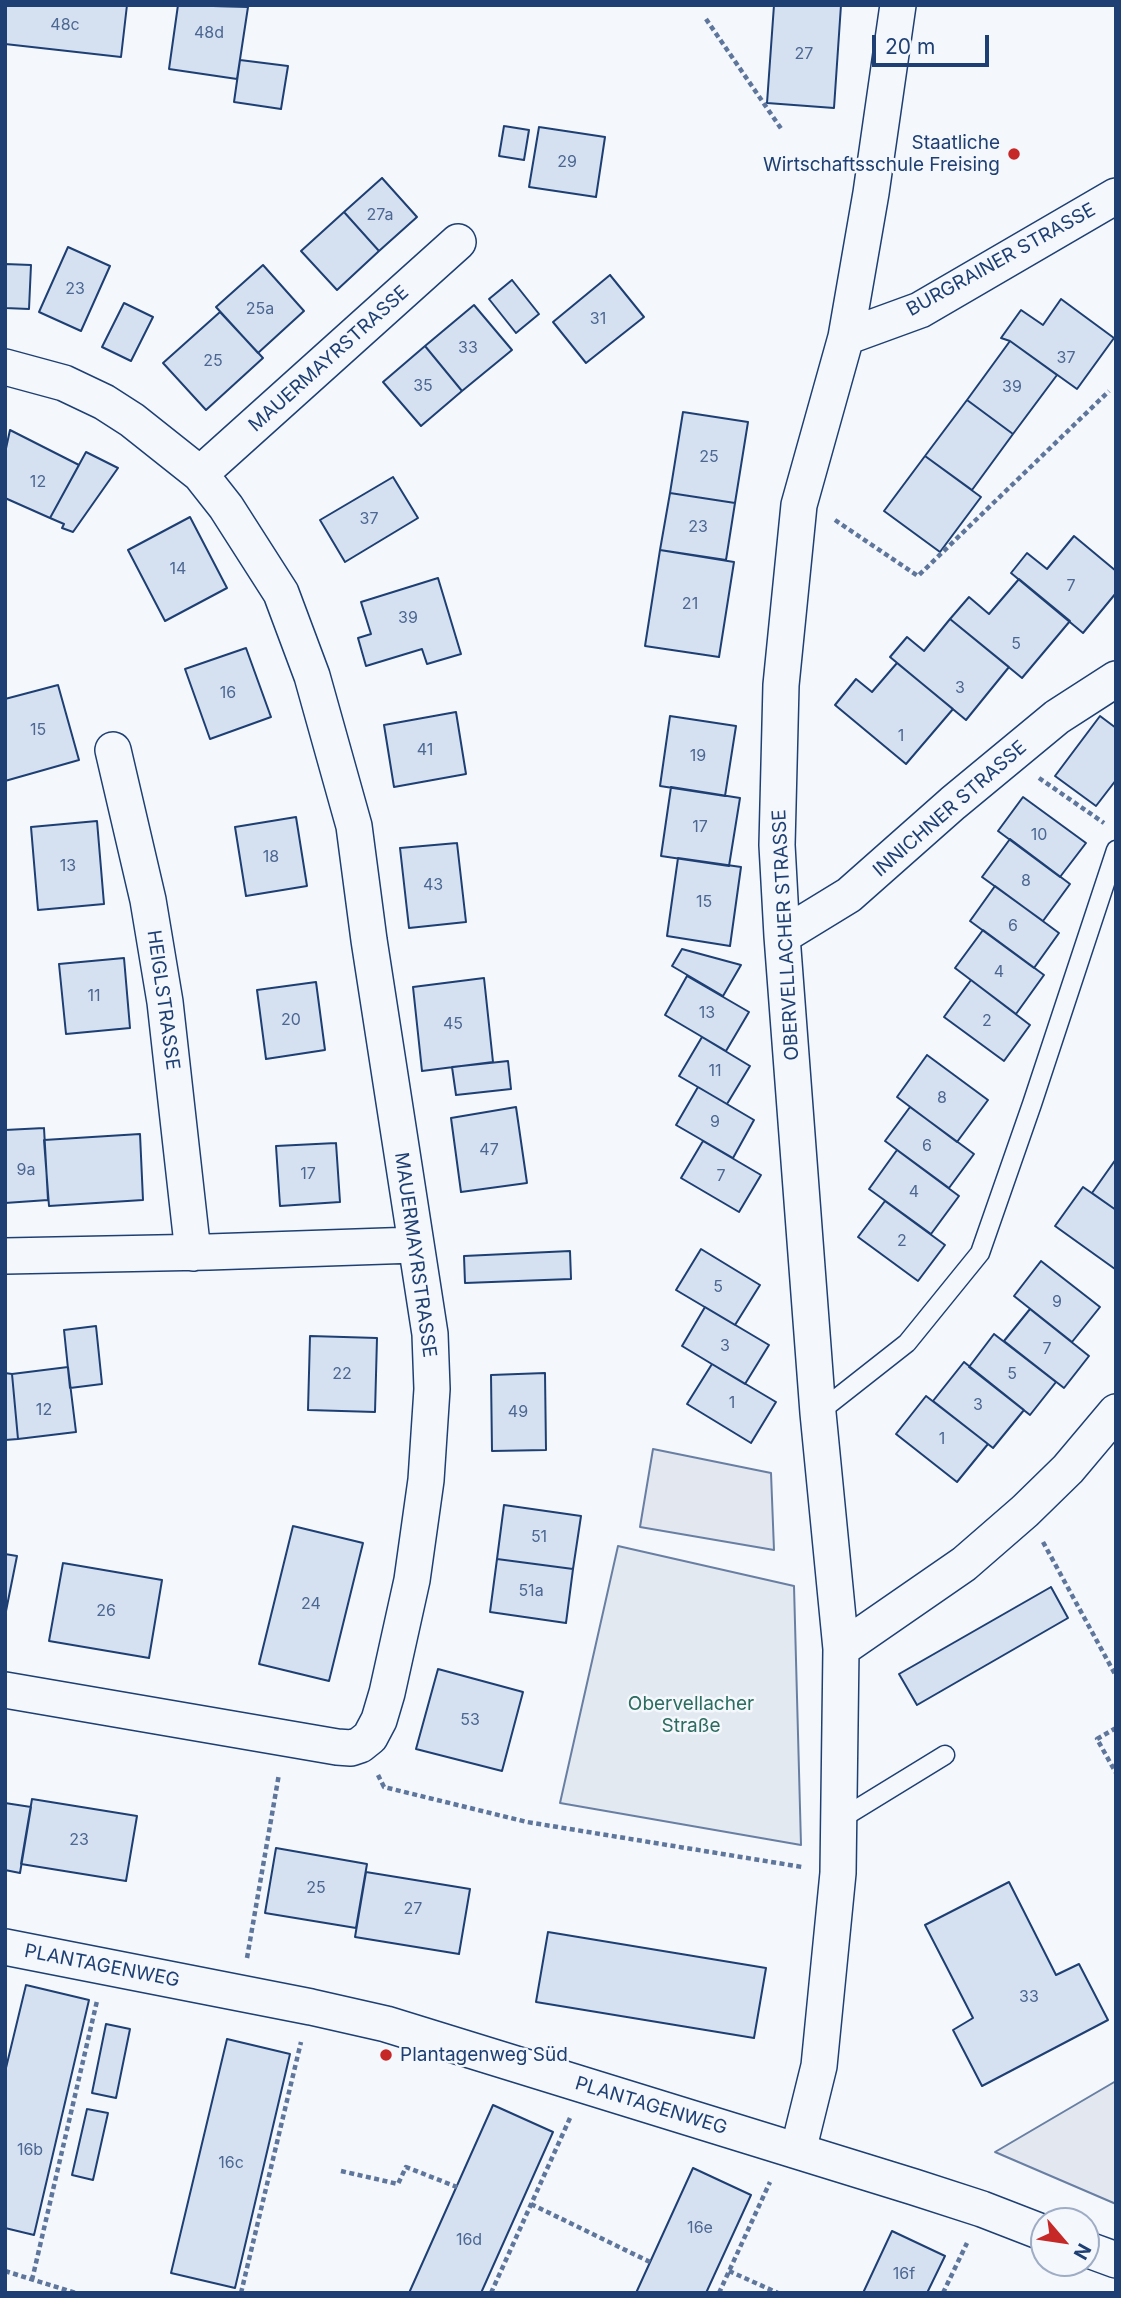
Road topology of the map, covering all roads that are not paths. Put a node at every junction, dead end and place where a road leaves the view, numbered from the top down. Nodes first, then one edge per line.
1 (898, 5) edge
2 (1116, 196) edge
3 (458, 242) dead end
4 (846, 337) junction
5 (5, 367) edge
6 (200, 474) junction
7 (1116, 679) edge
8 (113, 750) dead end
9 (1116, 850) edge
10 (782, 936) junction
11 (415, 1245) junction
12 (193, 1253) junction
13 (5, 1256) edge
14 (1116, 1412) edge
15 (818, 1413) junction
16 (841, 1649) junction
17 (5, 1690) edge
18 (945, 1755) dead end
19 (839, 1820) junction
20 (5, 1947) edge
21 (786, 2162) junction
22 (1030, 2228) edge

1 - 4 street, OBERVELLACHER STRASSE
2 - 4 street, BURGRAINER STRASSE
3 - 6 street, MAUERMAYRSTRASSE
4 - 10 street, OBERVELLACHER STRASSE
5 - 6 street, MAUERMAYRSTRASSE
6 - 11 street, MAUERMAYRSTRASSE
7 - 10 street, INNICHNER STRASSE
8 - 12 street, HEIGLSTRASSE
9 - 15 lane
10 - 15 street, OBERVELLACHER STRASSE
11 - 12 street
11 - 17 street, MAUERMAYRSTRASSE
12 - 13 street
14 - 16 street
15 - 16 street, OBERVELLACHER STRASSE
16 - 19 street, OBERVELLACHER STRASSE
18 - 19 lane
19 - 21 street, OBERVELLACHER STRASSE
20 - 21 street, PLANTAGENWEG
21 - 22 street, PLANTAGENWEG

